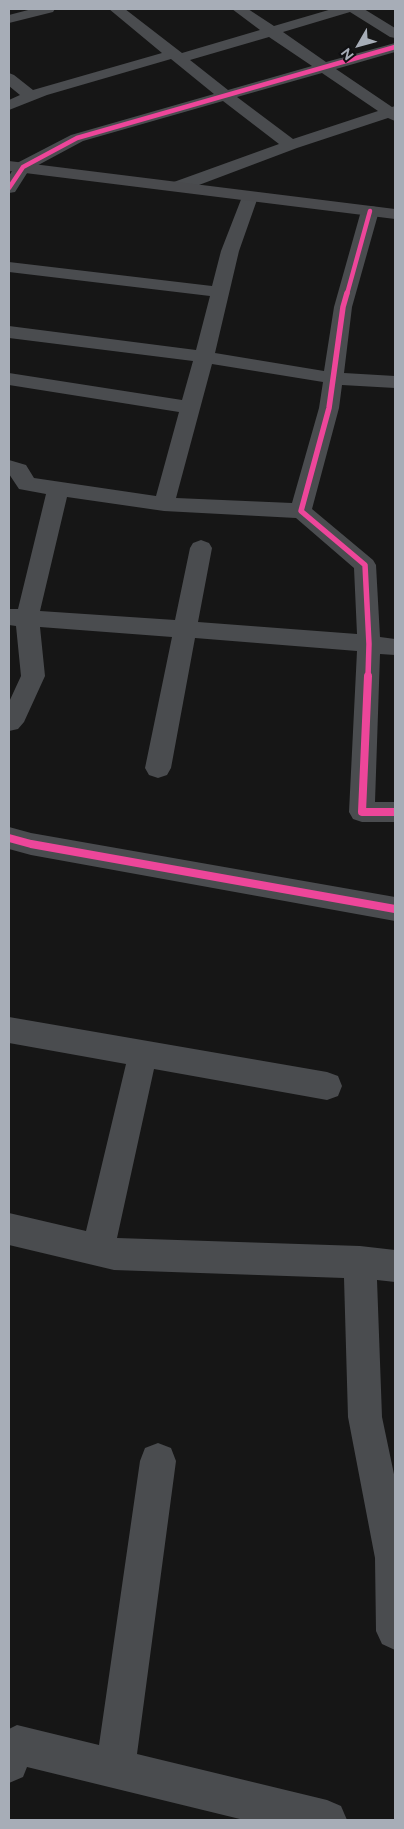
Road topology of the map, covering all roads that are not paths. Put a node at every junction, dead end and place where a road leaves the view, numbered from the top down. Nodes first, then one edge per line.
1 (48, 9) edge
2 (116, 9) edge
3 (239, 9) edge
4 (346, 9) edge
5 (355, 9) edge
6 (9, 19) edge
7 (272, 31) junction
8 (395, 34) edge
9 (395, 47) edge
10 (176, 56) junction
11 (325, 67) junction
12 (9, 78) edge
13 (30, 96) junction
14 (225, 96) junction
15 (9, 105) edge
16 (394, 113) edge
17 (291, 145) junction
18 (16, 166) edge
19 (177, 187) junction
20 (9, 188) edge
21 (250, 197) junction
22 (370, 211) junction
23 (395, 214) edge
24 (9, 267) edge
25 (220, 292) junction
26 (9, 332) edge
27 (204, 357) junction
28 (333, 378) junction
29 (9, 379) edge
30 (395, 382) edge
31 (190, 407) junction
32 (9, 467) edge
33 (58, 488) junction
34 (164, 504) junction
35 (301, 511) junction
36 (201, 548) dead end
37 (18, 618) edge
38 (185, 629) junction
39 (369, 644) junction
40 (395, 647) edge
41 (9, 722) edge
42 (158, 768) dead end
43 (395, 812) edge
44 (9, 838) edge
45 (395, 909) edge
46 (9, 1030) edge
47 (143, 1054) junction
48 (327, 1086) dead end
49 (9, 1229) edge
50 (98, 1250) junction
51 (360, 1262) junction
52 (395, 1266) edge
53 (158, 1461) dead end
54 (395, 1631) edge
55 (9, 1763) edge
56 (115, 1769) junction
57 (319, 1819) edge

1 - 6 street
2 - 10 street
3 - 7 street
4 - 7 street
5 - 8 street
7 - 10 street
7 - 11 street
9 - 11 street
10 - 13 street
10 - 14 street
11 - 14 street
11 - 16 street
12 - 13 street
13 - 15 street
14 - 17 street
14 - 18 street
16 - 17 street
17 - 19 street
18 - 19 street
18 - 20 street
19 - 21 street
21 - 22 street
21 - 25 street
22 - 23 street
22 - 28 street
24 - 25 street
25 - 27 street
26 - 27 street
27 - 28 street
27 - 31 street
28 - 30 street
28 - 35 street
29 - 31 street
31 - 34 street
32 - 33 street
33 - 34 street
33 - 37 street
34 - 35 street
35 - 39 street
36 - 38 street
37 - 38 street
37 - 41 street
38 - 39 street
38 - 42 street
39 - 40 street
39 - 43 street
44 - 45 street
46 - 47 street
47 - 48 street
47 - 50 street
49 - 50 street
50 - 51 street
51 - 52 street
51 - 54 street
53 - 56 street
55 - 56 street
56 - 57 street

